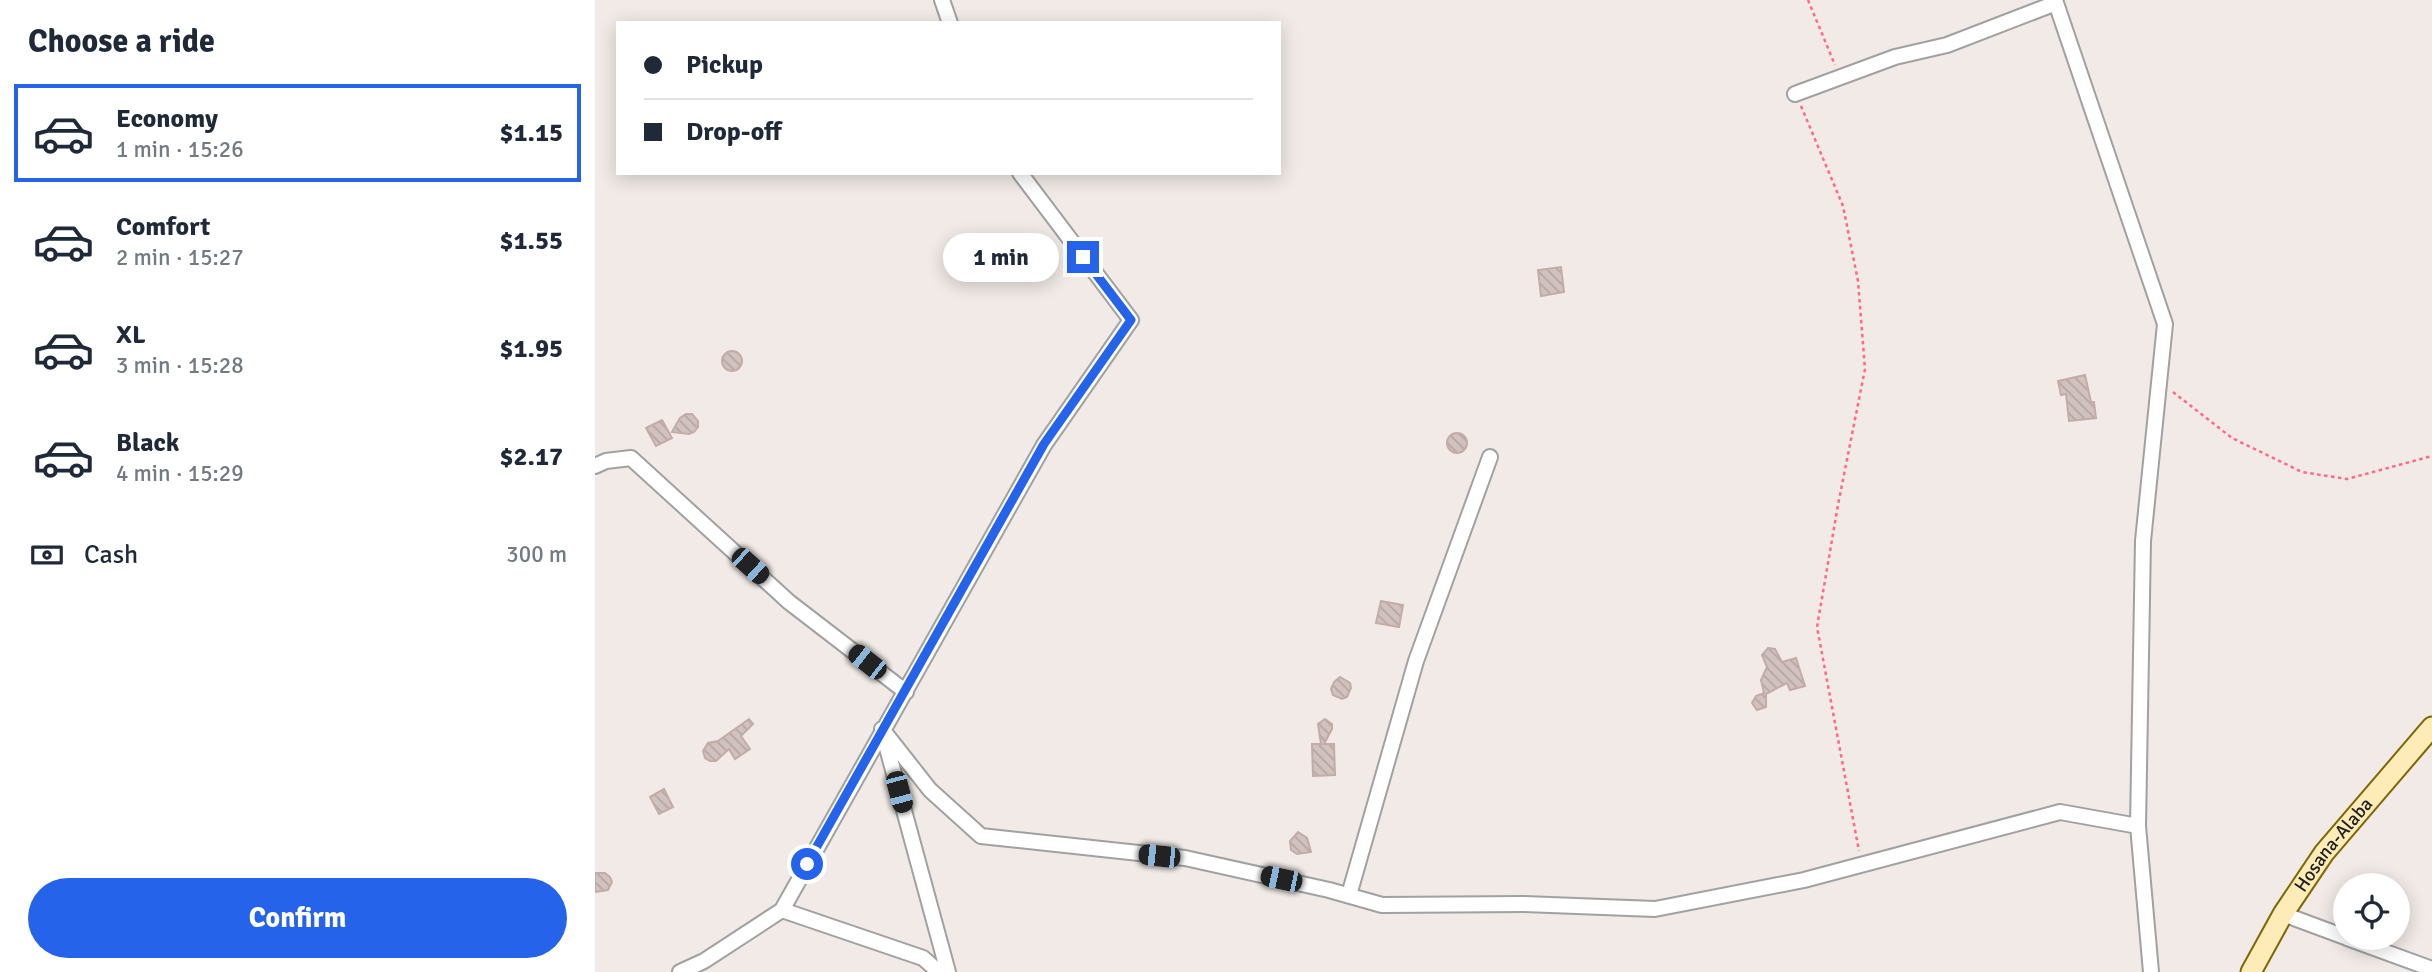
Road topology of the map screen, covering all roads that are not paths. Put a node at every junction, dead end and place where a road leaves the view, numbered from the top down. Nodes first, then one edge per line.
1 (942, 0) edge
2 (2055, 1) edge
3 (949, 21) edge
4 (1795, 94) road end
5 (1022, 175) edge
6 (1490, 457) dead end
7 (595, 466) edge
8 (905, 692) junction
9 (2432, 727) edge
10 (882, 729) junction
11 (2138, 826) junction
12 (1349, 895) junction
13 (782, 909) junction
14 (2283, 914) junction
15 (2333, 933) edge
16 (2378, 950) edge
17 (2432, 970) edge
18 (680, 972) edge
19 (939, 972) edge
20 (948, 972) edge
21 (2151, 972) edge
22 (2251, 972) edge

1 - 3 street
2 - 4 street
2 - 11 street
5 - 8 street
6 - 12 street
7 - 8 street
8 - 10 street
9 - 14 main road, Hosana-Alaba
10 - 12 street
10 - 13 street
10 - 20 street
11 - 12 street
11 - 21 street
13 - 18 street
13 - 19 street
14 - 15 street
14 - 22 main road, Hosana-Alaba
16 - 17 street

